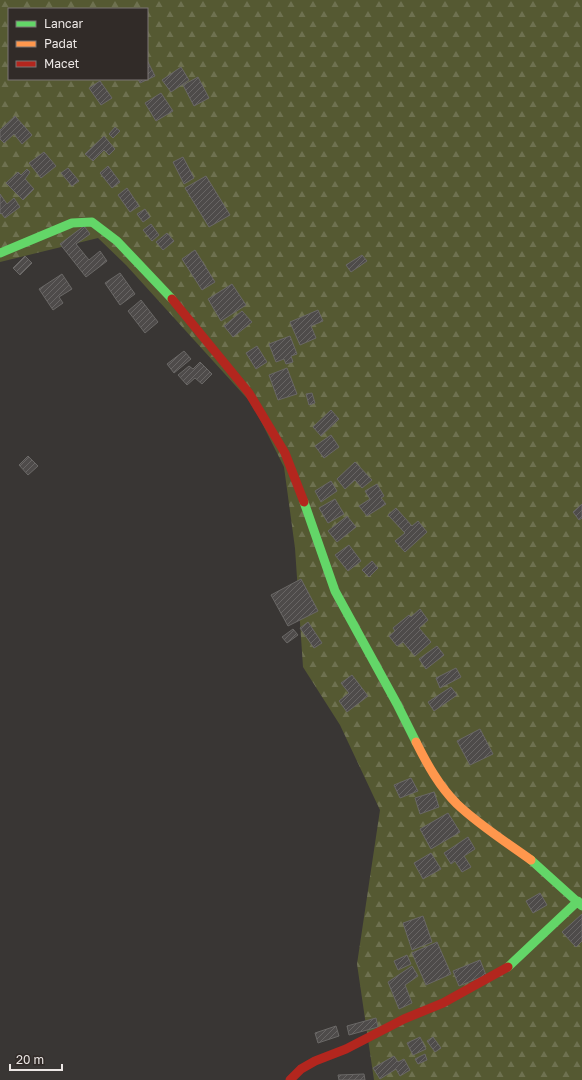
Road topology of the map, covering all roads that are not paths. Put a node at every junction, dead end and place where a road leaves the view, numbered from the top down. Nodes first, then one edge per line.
1 (0, 253) edge
2 (580, 903) edge
3 (290, 1080) edge

1 - 2 street
2 - 3 street

